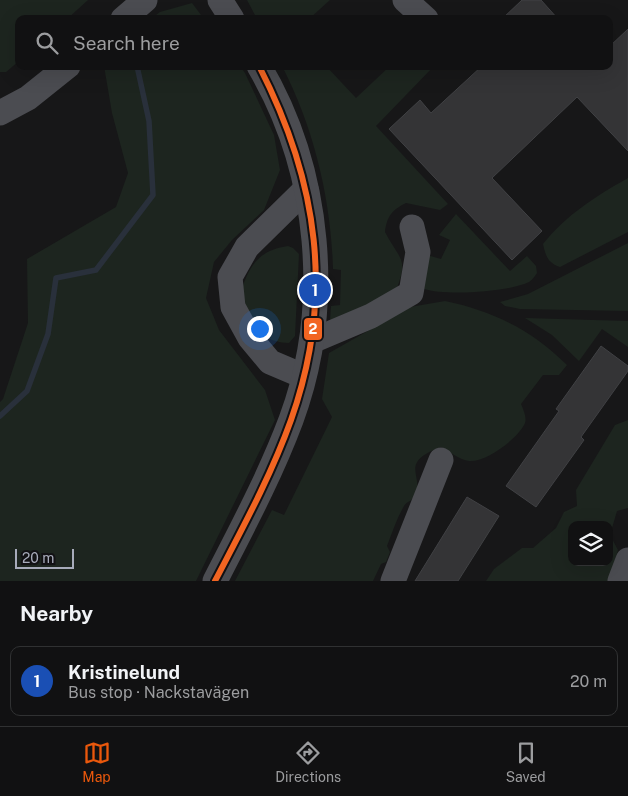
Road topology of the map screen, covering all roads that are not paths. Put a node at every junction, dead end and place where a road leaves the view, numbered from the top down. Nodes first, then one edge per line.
1 (145, 0) edge
2 (220, 0) edge
3 (406, 0) edge
4 (128, 15) edge
5 (229, 15) edge
6 (422, 15) edge
7 (63, 70) edge
8 (262, 70) edge
9 (0, 113) edge
10 (306, 189) junction
11 (412, 227) dead end
12 (312, 341) junction
13 (303, 376) junction
14 (441, 460) dead end
15 (628, 560) edge
16 (215, 581) edge
17 (393, 581) edge
18 (620, 581) edge

1 - 4 street
2 - 5 street
3 - 6 street
7 - 9 street
8 - 10 street
10 - 12 street
10 - 13 street
11 - 12 street
12 - 13 street
13 - 16 street
14 - 17 street
15 - 18 street

